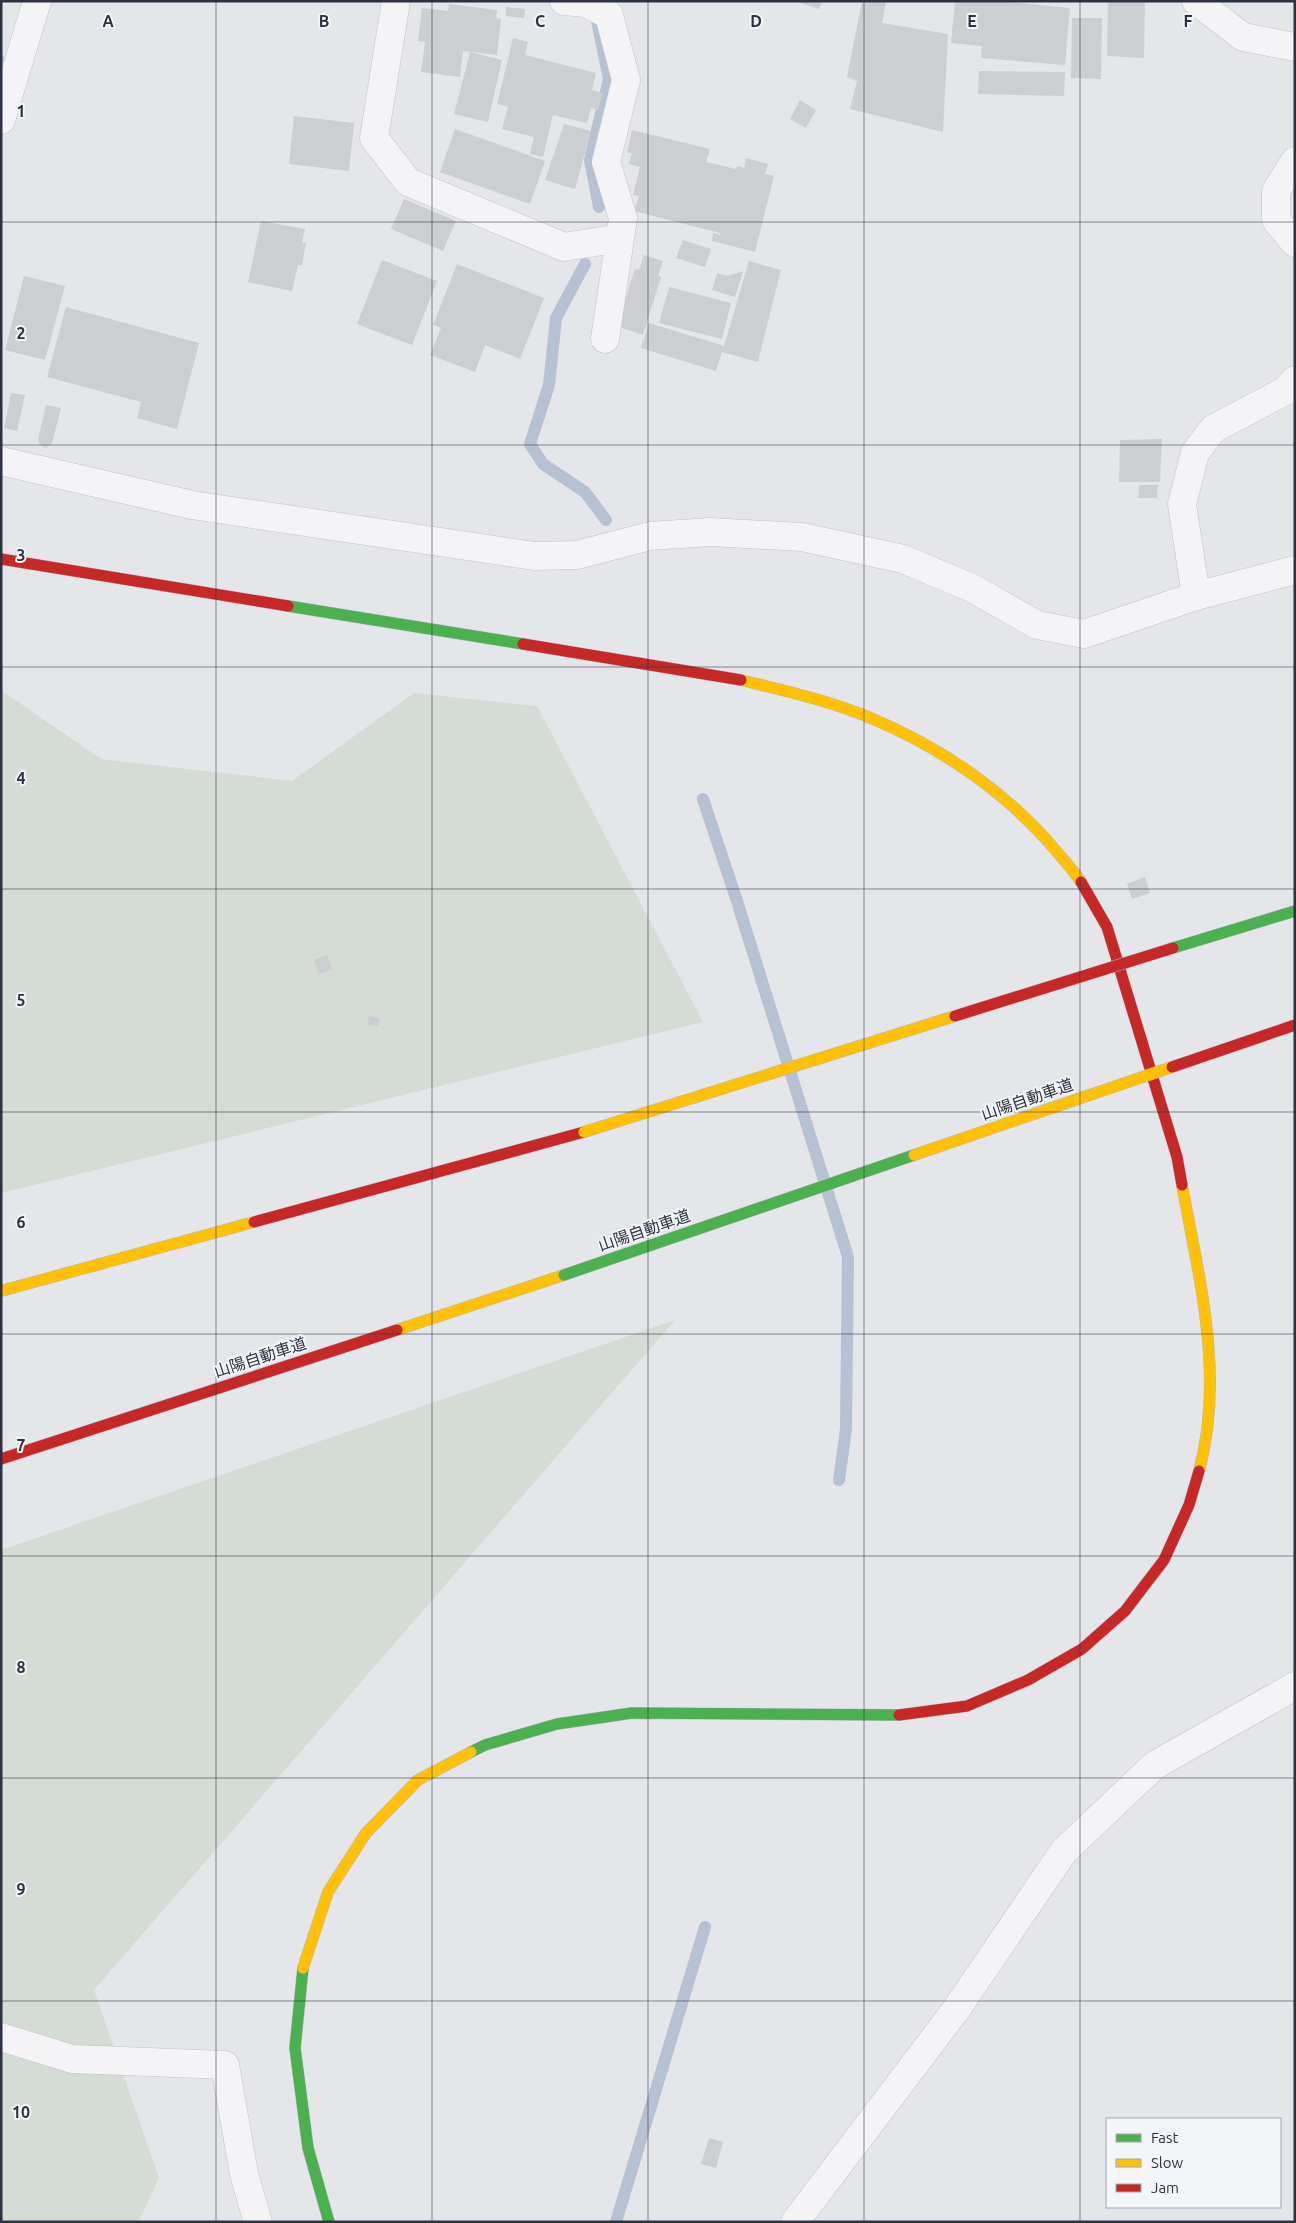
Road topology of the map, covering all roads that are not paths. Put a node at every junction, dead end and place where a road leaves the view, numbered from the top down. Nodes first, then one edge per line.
1 (37, 1) edge
2 (396, 1) edge
3 (564, 1) edge
4 (1196, 1) edge
5 (1295, 47) edge
6 (1, 120) edge
7 (1295, 161) edge
8 (620, 238) junction
9 (1295, 243) edge
10 (605, 339) dead end
11 (1295, 380) edge
12 (1, 461) edge
13 (1, 560) edge
14 (1295, 570) edge
15 (1196, 596) junction
16 (1295, 911) edge
17 (1295, 1026) edge
18 (1, 1291) edge
19 (1, 1459) edge
20 (1295, 1686) edge
21 (1, 2037) edge
22 (258, 2222) edge
23 (329, 2222) edge
24 (795, 2222) edge

1 - 6 street
2 - 8 street
3 - 8 street
4 - 5 street
7 - 9 street
8 - 10 street
11 - 15 street
12 - 15 street
13 - 23 highway
14 - 15 street
16 - 18 highway, bridge
17 - 19 highway, 山陽自動車道, bridge
20 - 24 street
21 - 22 street

